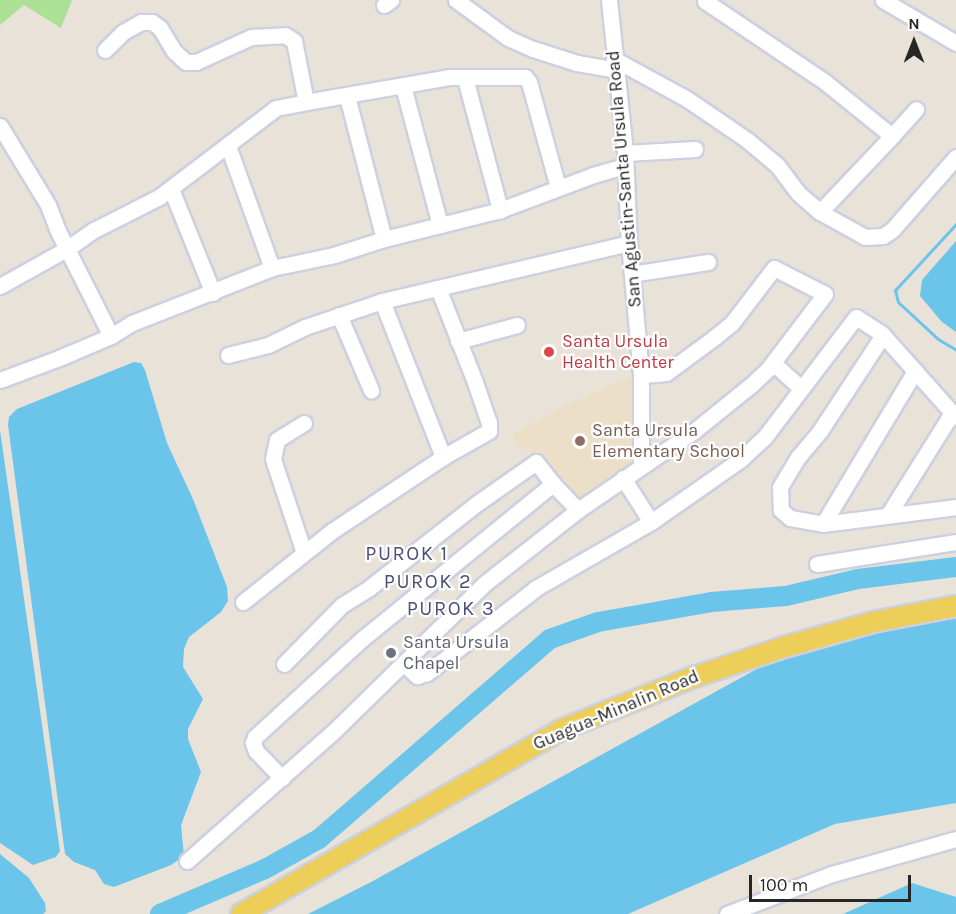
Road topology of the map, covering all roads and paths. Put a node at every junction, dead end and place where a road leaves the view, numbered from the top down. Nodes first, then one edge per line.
1 (456, 0) edge
2 (609, 0) edge
3 (883, 0) edge
4 (705, 1) edge
5 (956, 43) edge
6 (105, 50) dead end
7 (615, 65) junction
8 (465, 78) junction
9 (403, 87) junction
10 (347, 96) junction
11 (306, 102) junction
12 (916, 109) dead end
13 (0, 126) edge
14 (892, 136) junction
15 (228, 146) junction
16 (695, 149) dead end
17 (956, 157) edge
18 (625, 159) junction
19 (558, 187) junction
20 (171, 189) junction
21 (500, 210) junction
22 (820, 212) junction
23 (440, 225) junction
24 (384, 239) junction
25 (629, 243) junction
26 (68, 248) junction
27 (708, 262) dead end
28 (272, 268) junction
29 (632, 274) junction
30 (0, 286) edge
31 (438, 288) junction
32 (213, 292) junction
33 (382, 302) junction
34 (339, 315) junction
35 (517, 325) dead end
36 (111, 336) junction
37 (883, 336) junction
38 (458, 341) junction
39 (228, 356) dead end
40 (773, 363) junction
41 (915, 371) junction
42 (2, 375) edge
43 (641, 375) junction
44 (801, 388) junction
45 (371, 390) dead end
46 (954, 415) edge
47 (304, 423) dead end
48 (443, 457) junction
49 (641, 465) junction
50 (623, 478) junction
51 (553, 484) junction
52 (956, 507) edge
53 (578, 510) junction
54 (888, 515) junction
55 (651, 522) junction
56 (823, 524) junction
57 (956, 542) edge
58 (304, 553) junction
59 (818, 564) dead end
60 (243, 602) dead end
61 (956, 606) edge
62 (284, 664) dead end
63 (404, 664) junction
64 (282, 778) junction
65 (956, 839) edge
66 (187, 861) dead end
67 (241, 914) edge
68 (727, 914) edge

1 - 7 street
2 - 7 street, San Agustin-Santa Ursula Road
3 - 5 street
4 - 14 street
6 - 11 street
7 - 18 street, San Agustin-Santa Ursula Road
7 - 22 street
8 - 9 street
8 - 19 street
8 - 21 street
9 - 10 street
9 - 23 street
10 - 11 street
10 - 24 street
11 - 15 street
12 - 14 street
13 - 26 street
14 - 22 street
15 - 20 street
15 - 28 street
16 - 18 street
17 - 22 street
18 - 19 street
18 - 25 street, San Agustin-Santa Ursula Road
19 - 21 street
20 - 26 street
20 - 32 street
21 - 23 street
23 - 24 street
24 - 28 street
25 - 29 street, San Agustin-Santa Ursula Road
25 - 31 street
26 - 30 street
26 - 36 street
27 - 29 street
28 - 32 street
29 - 43 street, San Agustin-Santa Ursula Road
31 - 33 street
31 - 38 street
32 - 36 street
33 - 34 street
33 - 48 street
34 - 39 street
34 - 45 street
35 - 38 street
36 - 42 street
37 - 41 street
37 - 44 street
37 - 56 street
38 - 48 street
40 - 43 street
40 - 44 street
40 - 49 street
41 - 46 street
41 - 56 street
43 - 49 street, San Agustin-Santa Ursula Road
44 - 55 street
46 - 54 street
47 - 58 street
48 - 58 street
49 - 50 street
50 - 53 street
50 - 55 street
51 - 53 street
51 - 62 street
51 - 64 street
52 - 54 street
53 - 63 street
54 - 56 street
55 - 63 street
57 - 59 street
58 - 60 street
61 - 67 main road, Guagua-Minalin Road
63 - 64 street
64 - 66 street
65 - 68 street

